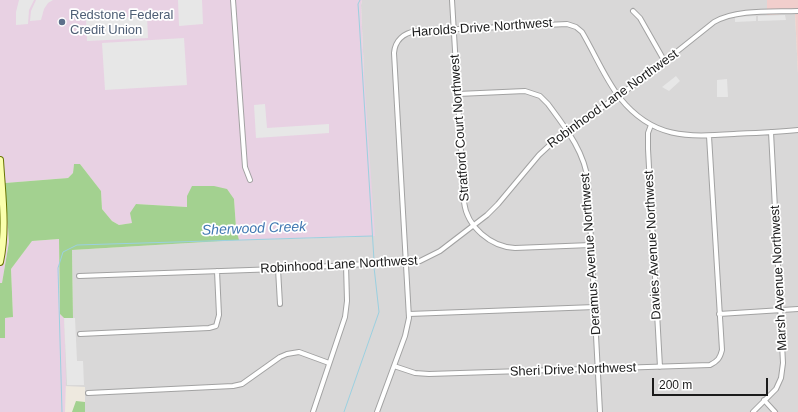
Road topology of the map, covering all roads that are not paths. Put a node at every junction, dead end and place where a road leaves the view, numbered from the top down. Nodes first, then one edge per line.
1 (233, 0) edge
2 (452, 0) edge
3 (634, 11) dead end
4 (798, 11) edge
5 (454, 29) junction
6 (665, 62) junction
7 (458, 94) junction
8 (619, 97) junction
9 (651, 125) junction
10 (798, 130) edge
11 (567, 132) junction
12 (770, 132) junction
13 (709, 136) junction
14 (0, 160) edge
15 (250, 180) dead end
16 (474, 225) junction
17 (592, 245) junction
18 (0, 262) edge
19 (406, 263) junction
20 (346, 265) junction
21 (278, 269) junction
22 (217, 270) junction
23 (79, 276) dead end
24 (280, 304) dead end
25 (595, 307) junction
26 (798, 309) edge
27 (781, 310) junction
28 (409, 314) junction
29 (719, 314) junction
30 (80, 334) dead end
31 (329, 363) junction
32 (394, 366) junction
33 (660, 366) junction
34 (599, 369) junction
35 (88, 392) dead end
36 (764, 400) junction
37 (312, 412) edge
38 (377, 412) edge
39 (600, 412) edge
40 (753, 412) edge
41 (776, 412) edge

1 - 15 street
2 - 5 street, Stratford Court Northwest
3 - 6 street
4 - 6 street, Robinhood Lane Northwest
5 - 7 street, Stratford Court Northwest
5 - 8 street, Harolds Drive Northwest
5 - 19 street, Harolds Drive Northwest
6 - 8 street, Robinhood Lane Northwest
7 - 11 street, Deramus Avenue Northwest
7 - 16 street, Stratford Court Northwest
8 - 9 street, Harolds Drive Northwest
8 - 11 street, Robinhood Lane Northwest
9 - 13 street, Harolds Drive Northwest
9 - 33 street, Davies Avenue Northwest
10 - 12 street, Harolds Drive Northwest
11 - 16 street, Robinhood Lane Northwest
11 - 17 street, Deramus Avenue Northwest
12 - 13 street, Harolds Drive Northwest
12 - 27 street, Marsh Avenue Northwest
13 - 29 street, Sheri Drive Northwest
14 - 18 main road
16 - 17 street, Stratford Court Northwest
16 - 19 street, Robinhood Lane Northwest
17 - 25 street, Deramus Avenue Northwest
19 - 20 street, Robinhood Lane Northwest
19 - 28 street, Harolds Drive Northwest
20 - 21 street, Robinhood Lane Northwest
20 - 31 street
21 - 22 street, Robinhood Lane Northwest
21 - 24 street
22 - 23 street, Robinhood Lane Northwest
22 - 30 street
25 - 28 street
25 - 34 street, Deramus Avenue Northwest
26 - 27 street
27 - 29 street
27 - 36 street, Marsh Avenue Northwest
28 - 32 street, Harolds Drive Northwest
29 - 33 street, Sheri Drive Northwest
31 - 35 street
31 - 37 street
32 - 34 street, Sheri Drive Northwest
32 - 38 street, Harolds Drive Northwest
33 - 34 street, Sheri Drive Northwest
34 - 39 street, Deramus Avenue Northwest
36 - 40 street, Marsh Avenue Northwest
36 - 41 street

